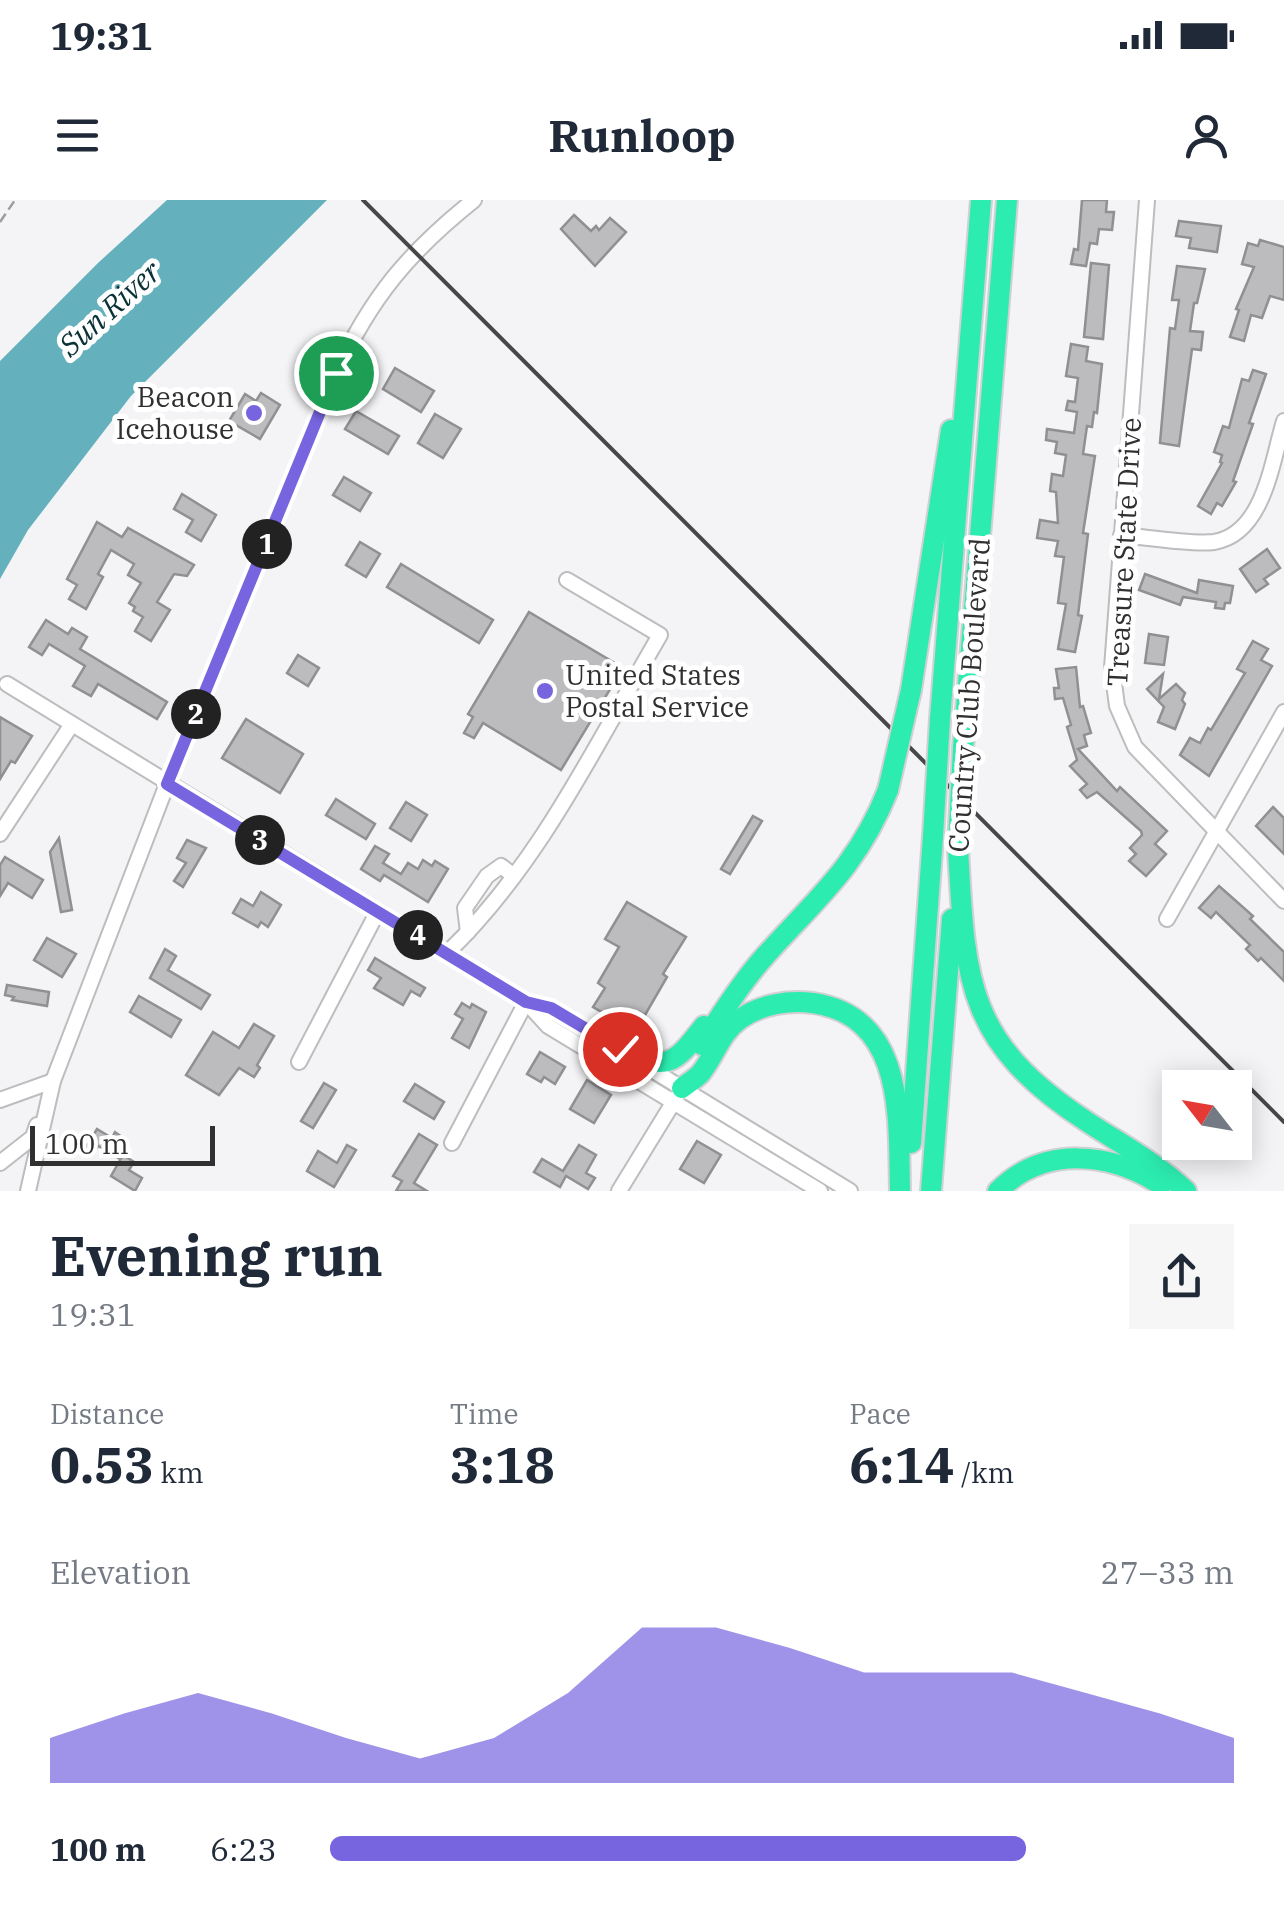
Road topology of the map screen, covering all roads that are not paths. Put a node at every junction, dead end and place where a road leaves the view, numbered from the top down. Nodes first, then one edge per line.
1 (474, 200) edge
2 (982, 200) edge
3 (1007, 200) edge
4 (1147, 200) edge
5 (967, 371) junction
6 (1284, 421) edge
7 (1121, 535) junction
8 (567, 580) dead end
9 (7, 684) dead end
10 (1284, 712) edge
11 (72, 724) junction
12 (167, 784) junction
13 (1215, 832) junction
14 (0, 834) edge
15 (958, 848) junction
16 (514, 876) junction
17 (1284, 901) edge
18 (378, 911) junction
19 (1167, 919) dead end
20 (468, 932) junction
21 (447, 954) junction
22 (740, 989) junction
23 (526, 1002) junction
24 (620, 1049) junction
25 (299, 1062) dead end
26 (53, 1081) junction
27 (678, 1095) junction
28 (0, 1100) edge
29 (47, 1103) junction
30 (452, 1143) dead end
31 (0, 1163) edge
32 (903, 1190) edge
33 (28, 1191) edge
34 (619, 1191) edge
35 (820, 1191) edge
36 (850, 1191) edge
37 (931, 1191) edge
38 (998, 1191) edge
39 (1168, 1191) edge
40 (1186, 1191) edge

1 - 12 street
2 - 5 highway, Country Club Boulevard
3 - 15 highway, Country Club Boulevard, bridge
4 - 7 street, Treasure State Drive
5 - 22 highway, bridge
5 - 32 highway, Country Club Boulevard, bridge
6 - 7 street
7 - 13 street, Treasure State Drive
8 - 16 street
9 - 11 street
10 - 13 street
11 - 12 street
11 - 14 street
12 - 18 street
12 - 26 street
13 - 17 street, Treasure State Drive
13 - 19 street
15 - 37 highway, Country Club Boulevard
15 - 40 highway
16 - 20 street
16 - 20 street
18 - 21 street
18 - 25 street
20 - 21 street
21 - 23 street
22 - 24 highway
22 - 27 highway
23 - 24 street
23 - 27 street
23 - 30 street
24 - 27 street
26 - 28 street
26 - 29 street
27 - 32 highway
27 - 34 street
27 - 35 street
27 - 36 street
29 - 31 street
29 - 33 street
38 - 39 highway

